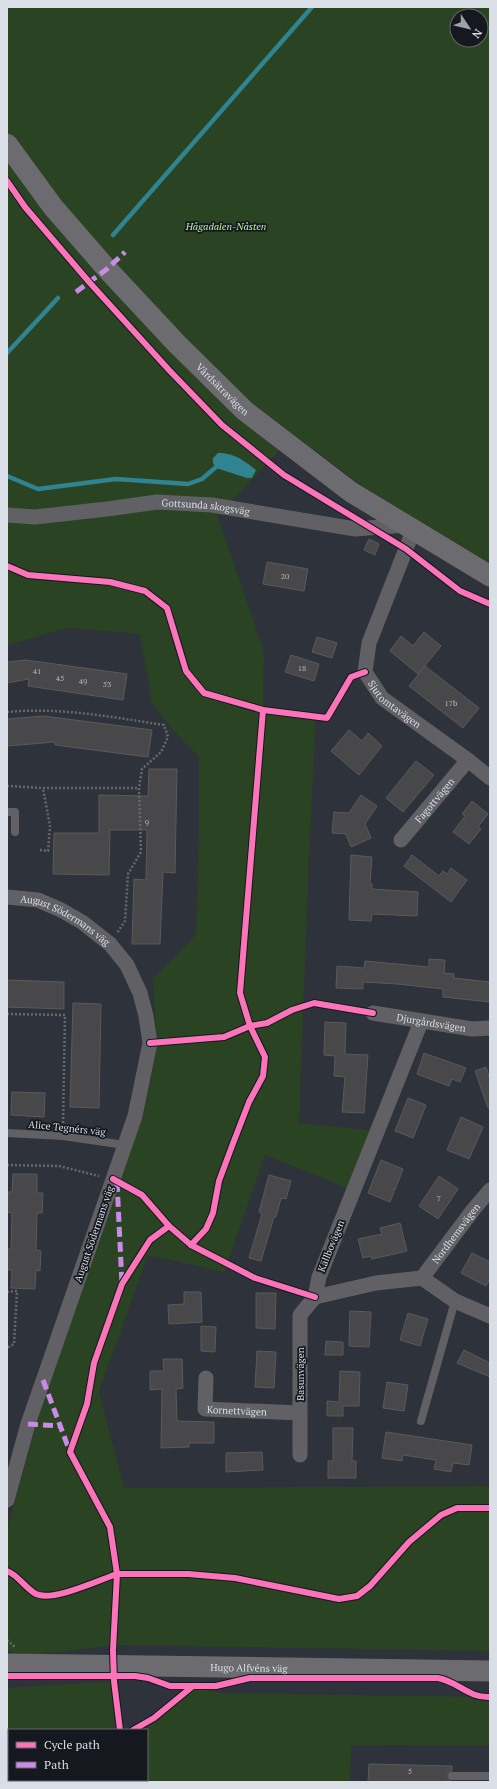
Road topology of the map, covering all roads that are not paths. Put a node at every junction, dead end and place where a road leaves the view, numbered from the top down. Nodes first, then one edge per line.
1 (7, 144) edge
2 (7, 515) edge
3 (408, 535) junction
4 (490, 576) edge
5 (468, 760) junction
6 (490, 778) edge
7 (7, 812) edge
8 (15, 832) dead end
9 (401, 840) dead end
10 (7, 897) edge
11 (373, 1013) dead end
12 (421, 1022) junction
13 (490, 1028) edge
14 (7, 1133) edge
15 (125, 1145) junction
16 (490, 1190) edge
17 (422, 1278) junction
18 (314, 1297) junction
19 (455, 1301) junction
20 (490, 1316) edge
21 (206, 1378) dead end
22 (300, 1412) junction
23 (421, 1421) dead end
24 (300, 1455) dead end
25 (7, 1500) edge
26 (7, 1664) edge
27 (490, 1671) edge
28 (452, 1776) dead end
29 (490, 1776) edge

1 - 3 street, Vårdsätravägen
2 - 3 street, Gottsunda skogsväg
3 - 4 street, Vårdsätravägen
3 - 5 street, Sjutomtavägen
5 - 6 street, Sjutomtavägen
5 - 9 street, Fagottvägen
7 - 8 lane
10 - 15 street, August Södermans väg
11 - 12 street, Djurgårdsvägen
12 - 13 street, Djurgårdsvägen
12 - 18 street, Källbovägen
14 - 15 lane, Alice Tegnérs väg
15 - 25 street, August Södermans väg
16 - 17 street, Nordhemsvägen
17 - 18 street
17 - 19 street
18 - 22 street, Basunvägen
19 - 20 street
19 - 23 lane
21 - 22 street, Kornettvägen
22 - 24 street, Basunvägen
26 - 27 street, Hugo Alfvéns väg
28 - 29 lane

